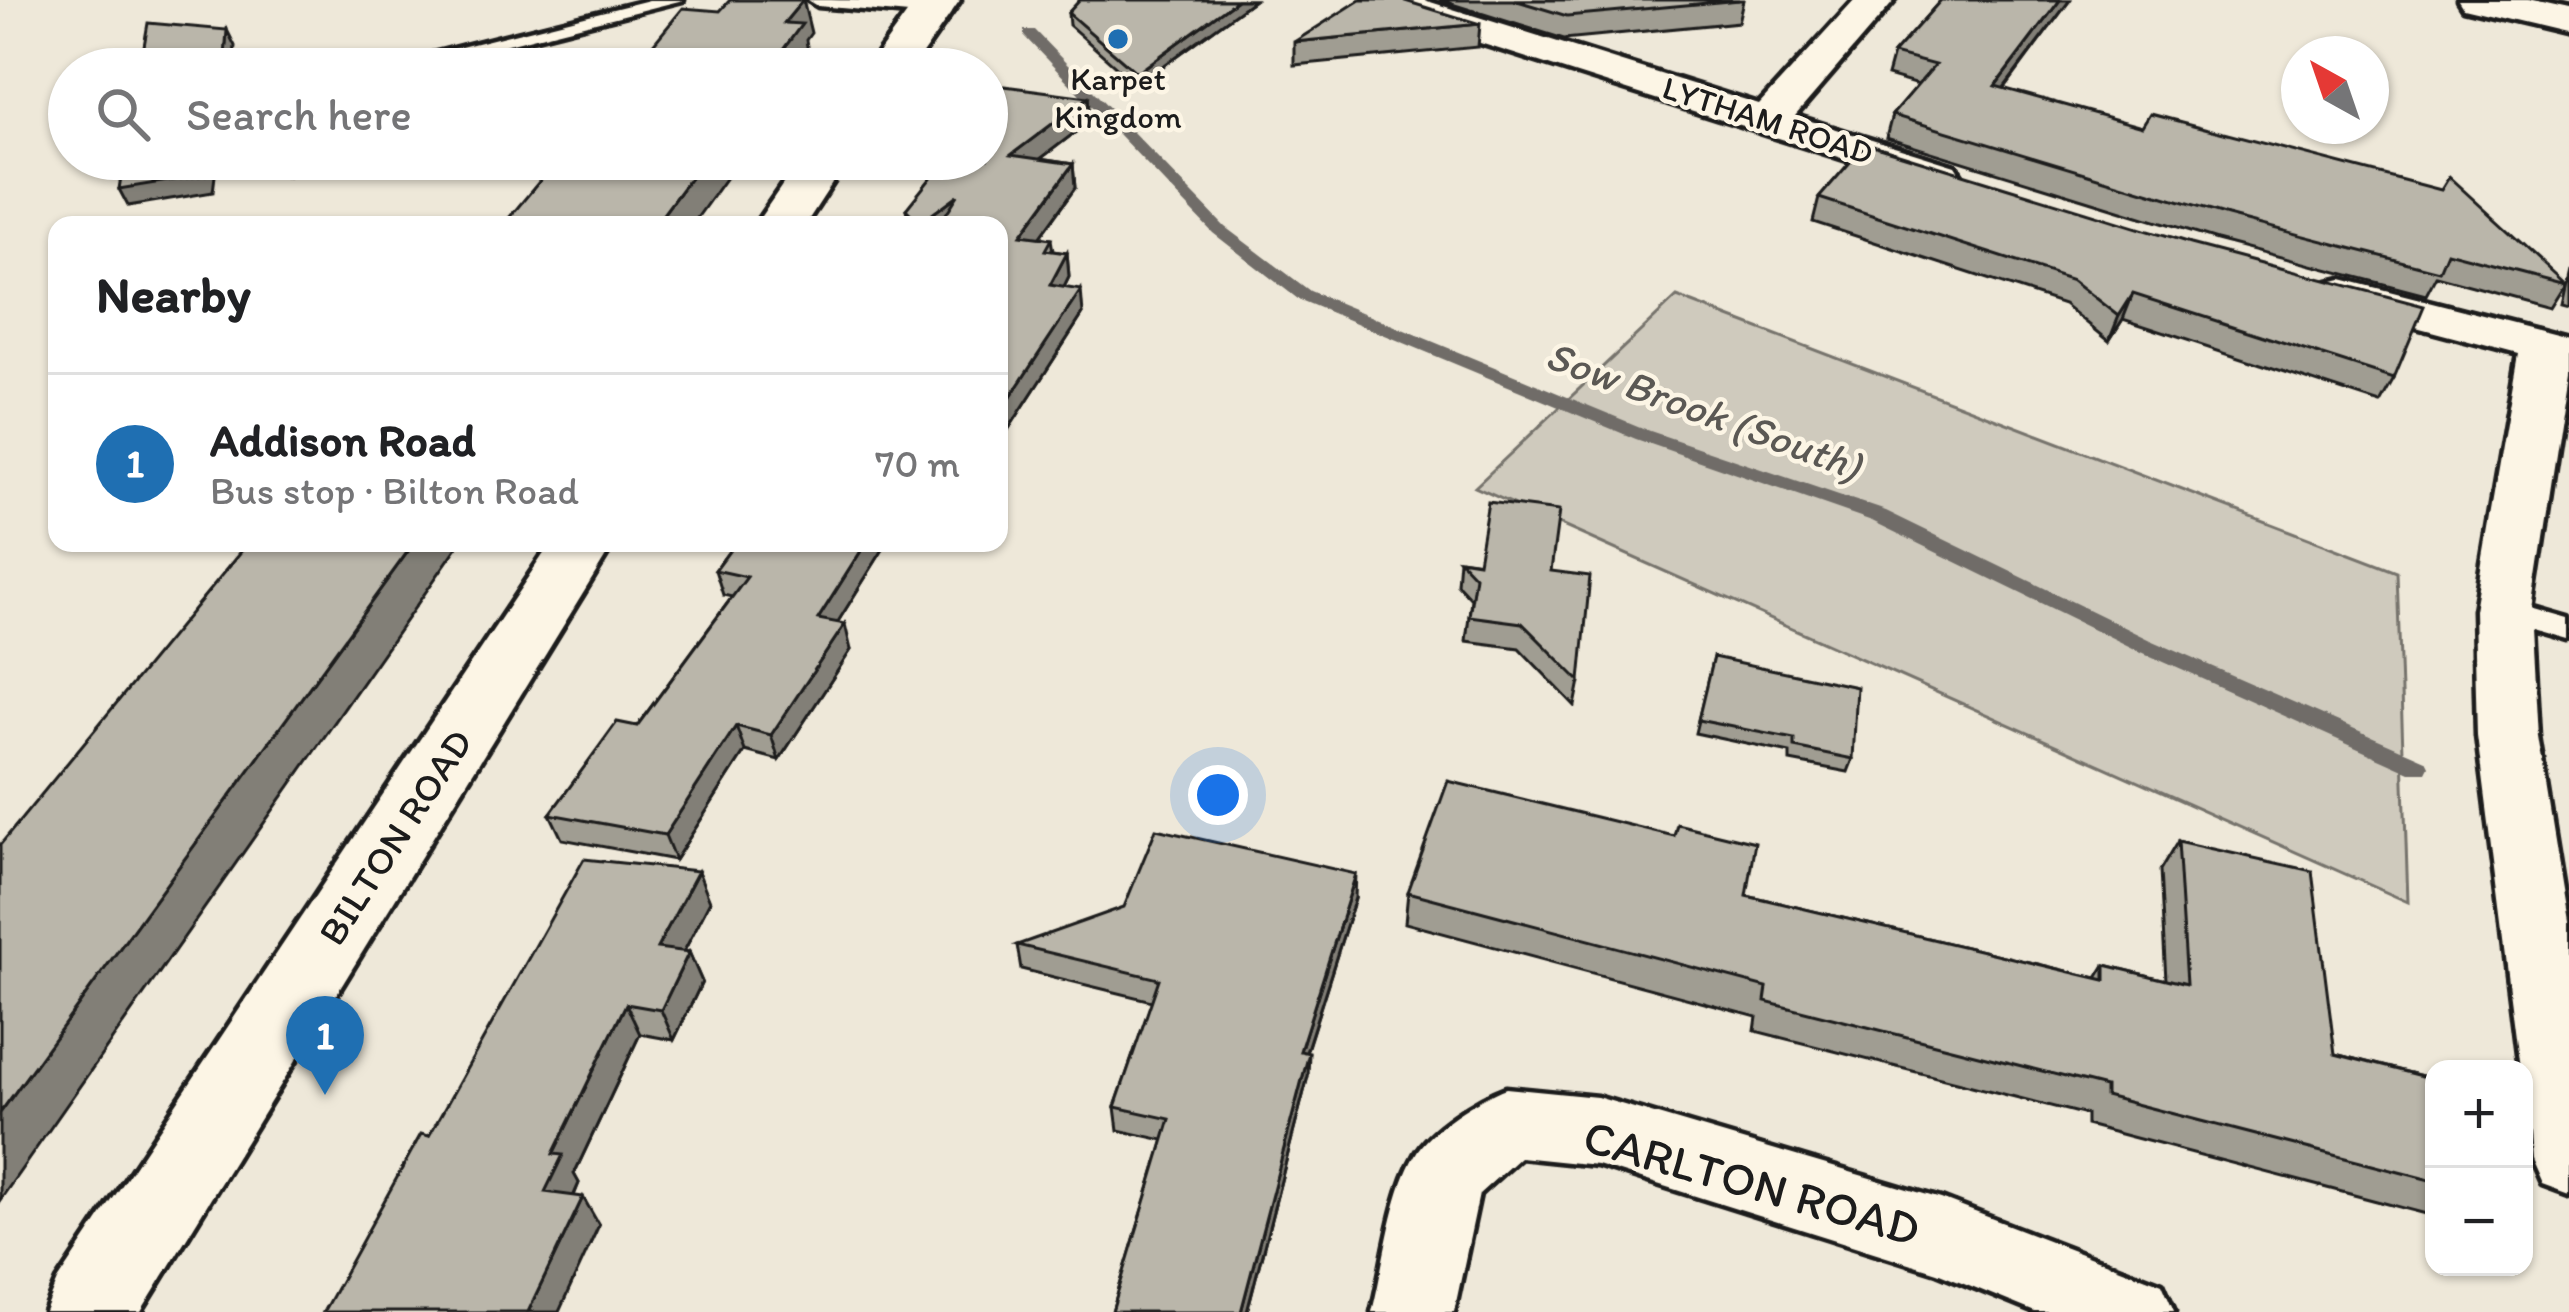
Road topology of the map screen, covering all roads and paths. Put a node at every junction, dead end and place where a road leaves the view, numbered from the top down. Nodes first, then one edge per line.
1 (673, 0) edge
2 (818, 0) edge
3 (1384, 0) edge
4 (1876, 0) edge
5 (2477, 0) edge
6 (935, 5) edge
7 (2569, 21) edge
8 (471, 48) edge
9 (904, 48) edge
10 (1769, 118) junction
11 (810, 180) edge
12 (1977, 188) edge
13 (786, 216) edge
14 (2290, 279) edge
15 (2556, 349) edge
16 (577, 552) edge
17 (2503, 610) junction
18 (2569, 629) edge
19 (2569, 1159) edge
20 (90, 1312) edge
21 (1413, 1312) edge
22 (2133, 1312) edge

1 - 8 lane
2 - 6 lane
3 - 10 street, LYTHAM ROAD
4 - 10 street
5 - 7 street
6 - 9 main road
10 - 12 street, LYTHAM ROAD
11 - 13 main road
14 - 15 street
15 - 17 street
16 - 20 main road, BILTON ROAD
17 - 18 lane
17 - 19 street
21 - 22 street, CARLTON ROAD

